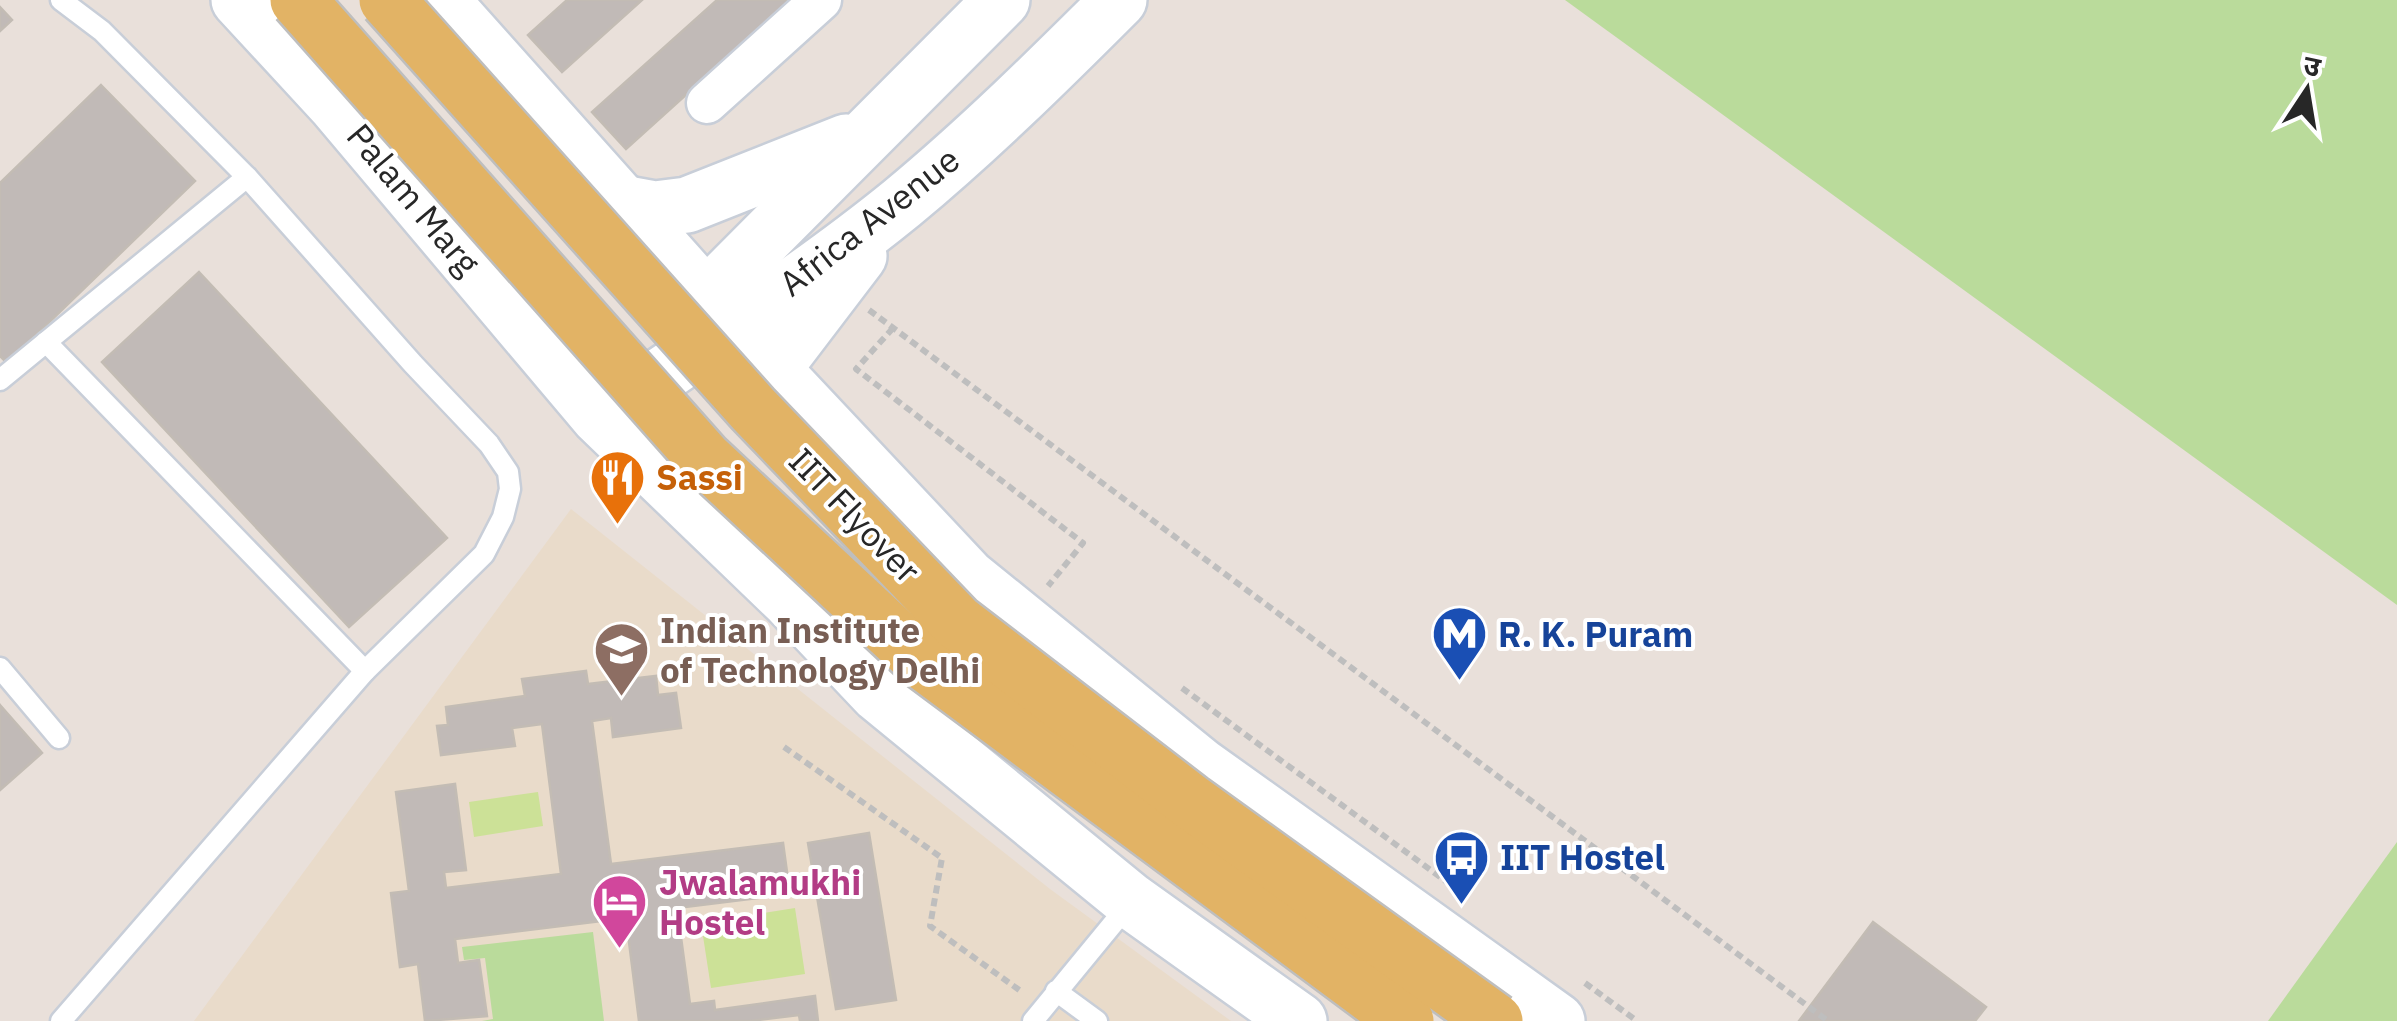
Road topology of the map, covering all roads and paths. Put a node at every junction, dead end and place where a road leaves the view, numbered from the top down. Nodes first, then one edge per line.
1 (61, 0) edge
2 (239, 0) edge
3 (298, 0) edge
4 (386, 0) edge
5 (441, 0) edge
6 (820, 0) edge
7 (1002, 0) edge
8 (1118, 0) edge
9 (706, 103) dead end
10 (871, 132) junction
11 (247, 177) junction
12 (622, 203) junction
13 (901, 203) junction
14 (835, 286) junction
15 (719, 312) junction
16 (893, 328) junction
17 (46, 342) junction
18 (773, 369) junction
19 (0, 380) edge
20 (586, 403) junction
21 (898, 503) junction
22 (1062, 600) dead end
23 (790, 601) junction
24 (0, 668) edge
25 (364, 671) junction
26 (1173, 682) dead end
27 (60, 738) dead end
28 (784, 747) dead end
29 (1131, 901) junction
30 (1477, 904) dead end
31 (1565, 998) edge
32 (1044, 1006) edge
33 (61, 1021) edge
34 (1097, 1021) edge
35 (1300, 1021) edge
36 (1406, 1021) edge
37 (1494, 1021) edge
38 (1637, 1021) edge
39 (1828, 1021) edge

1 - 11 lane
2 - 20 main road, Palam Marg
3 - 36 main road, IIT Flyover, bridge
4 - 37 main road, IIT Flyover, bridge
5 - 12 main road
6 - 9 street
7 - 10 main road, Africa Avenue
8 - 13 main road, Africa Avenue
10 - 12 main road
10 - 15 main road, Africa Avenue
11 - 17 lane
11 - 25 lane
12 - 15 main road
13 - 14 main road
13 - 15 main road, Africa Avenue
14 - 16 path
14 - 18 main road
15 - 18 main road
15 - 20 main road, Africa Avenue
16 - 22 path
16 - 39 path
17 - 19 lane
17 - 25 lane
18 - 21 main road
20 - 23 main road, Palam Marg
21 - 23 main road
21 - 31 main road
23 - 29 main road, Palam Marg
24 - 27 lane
25 - 33 lane
26 - 30 path
28 - 32 path
29 - 32 lane
29 - 35 main road, Palam Marg
31 - 38 path
32 - 34 lane

